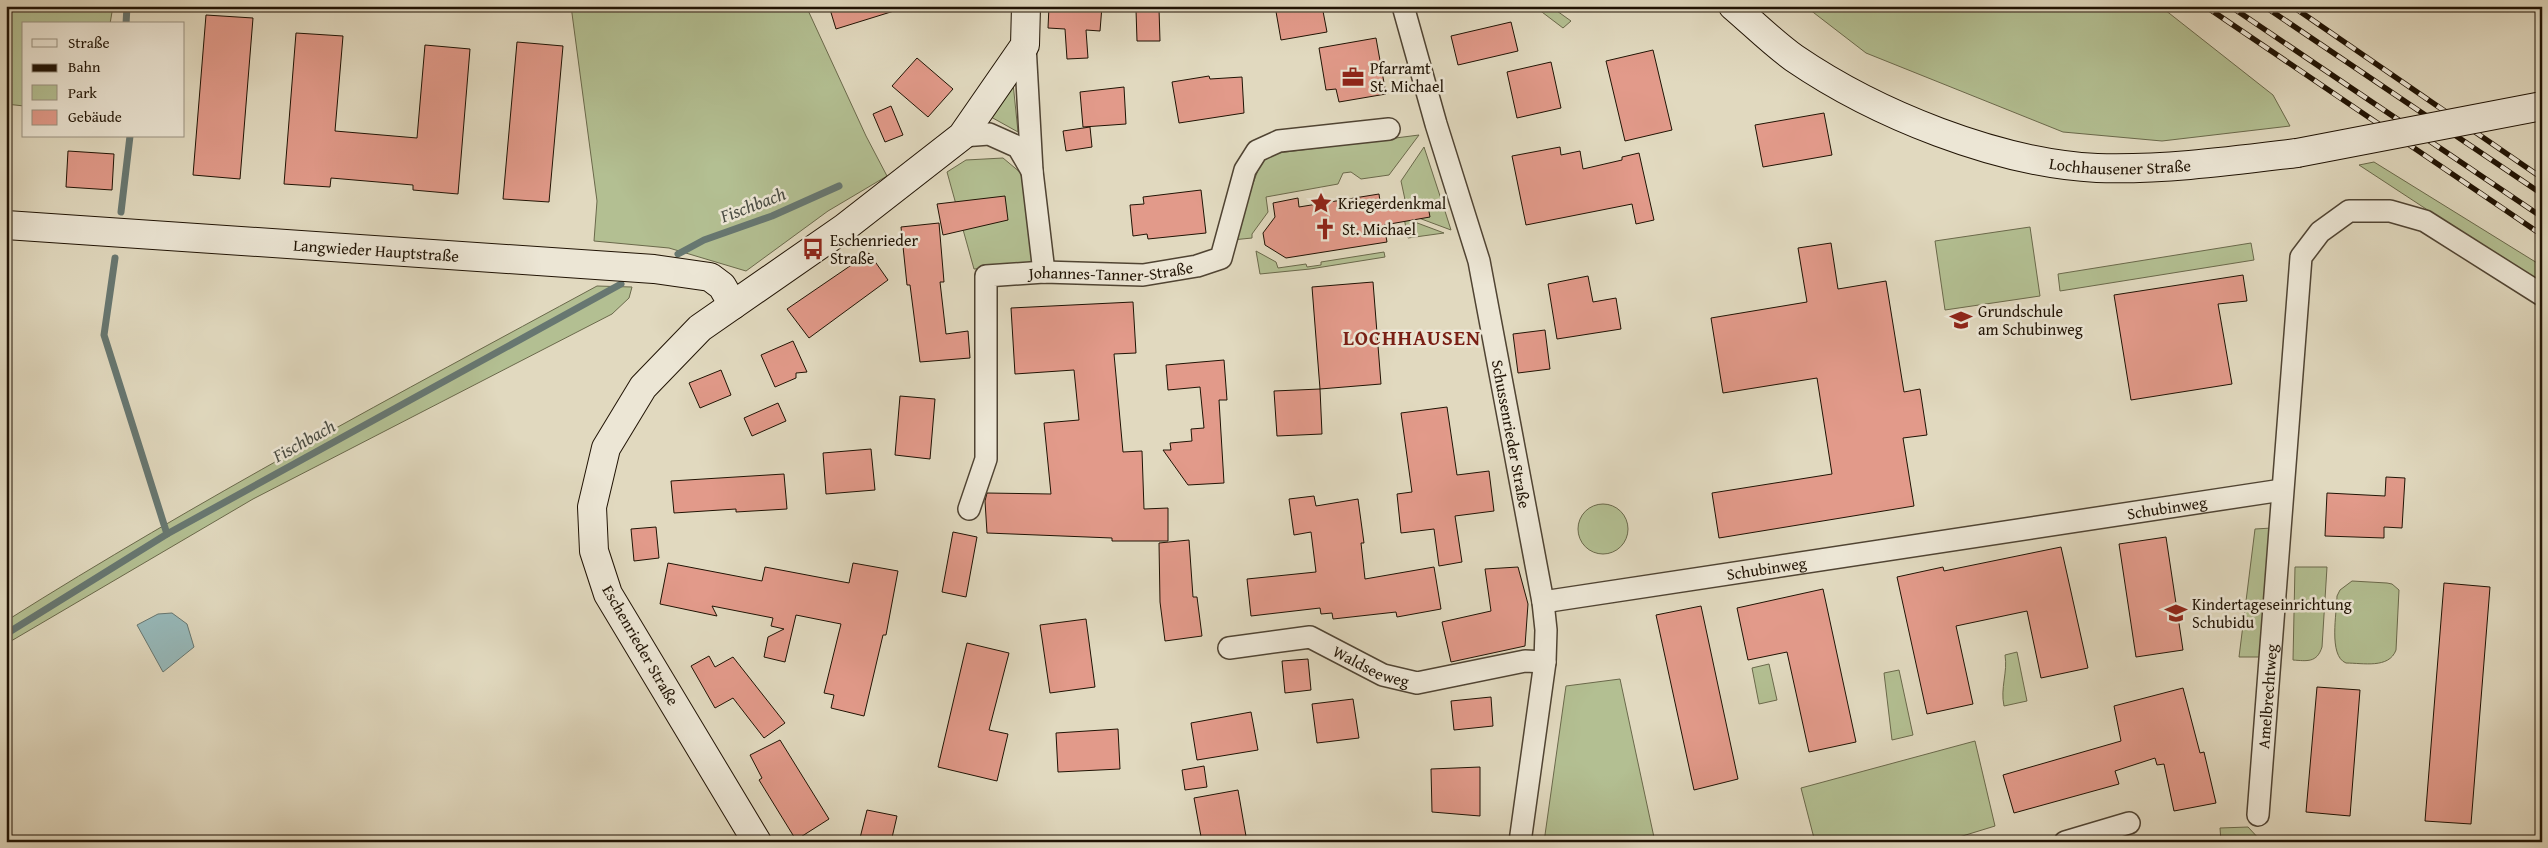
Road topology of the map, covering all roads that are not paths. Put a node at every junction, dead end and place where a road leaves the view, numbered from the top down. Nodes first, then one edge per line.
1 (1026, 6) edge
2 (1403, 6) edge
3 (1734, 6) edge
4 (1026, 45) junction
5 (2542, 106) edge
6 (1389, 129) dead end
7 (962, 136) junction
8 (1032, 171) junction
9 (6, 225) edge
10 (1044, 272) junction
11 (2542, 295) edge
12 (733, 304) junction
13 (2282, 490) junction
14 (970, 509) dead end
15 (1543, 602) junction
16 (1229, 648) dead end
17 (1545, 662) junction
18 (2258, 815) dead end
19 (2129, 822) dead end
20 (756, 842) edge
21 (1520, 842) edge
22 (2066, 842) edge

1 - 4 street
2 - 15 street, Schussenrieder Straße
3 - 5 street, Lochhausener Straße, bridge
4 - 7 street
4 - 8 street
6 - 10 street, Johannes-Tanner-Straße
7 - 8 street
7 - 12 street, Eschenrieder Straße
8 - 10 street
9 - 12 street, Langwieder Hauptstraße
10 - 14 street, Johannes-Tanner-Straße
11 - 13 street
12 - 20 street, Eschenrieder Straße
13 - 15 street, Schubinweg
13 - 18 street, Amelbrechtweg
15 - 17 street, Schussenrieder Straße
16 - 17 street, Waldseeweg
17 - 21 street, Schussenrieder Straße
19 - 22 street

